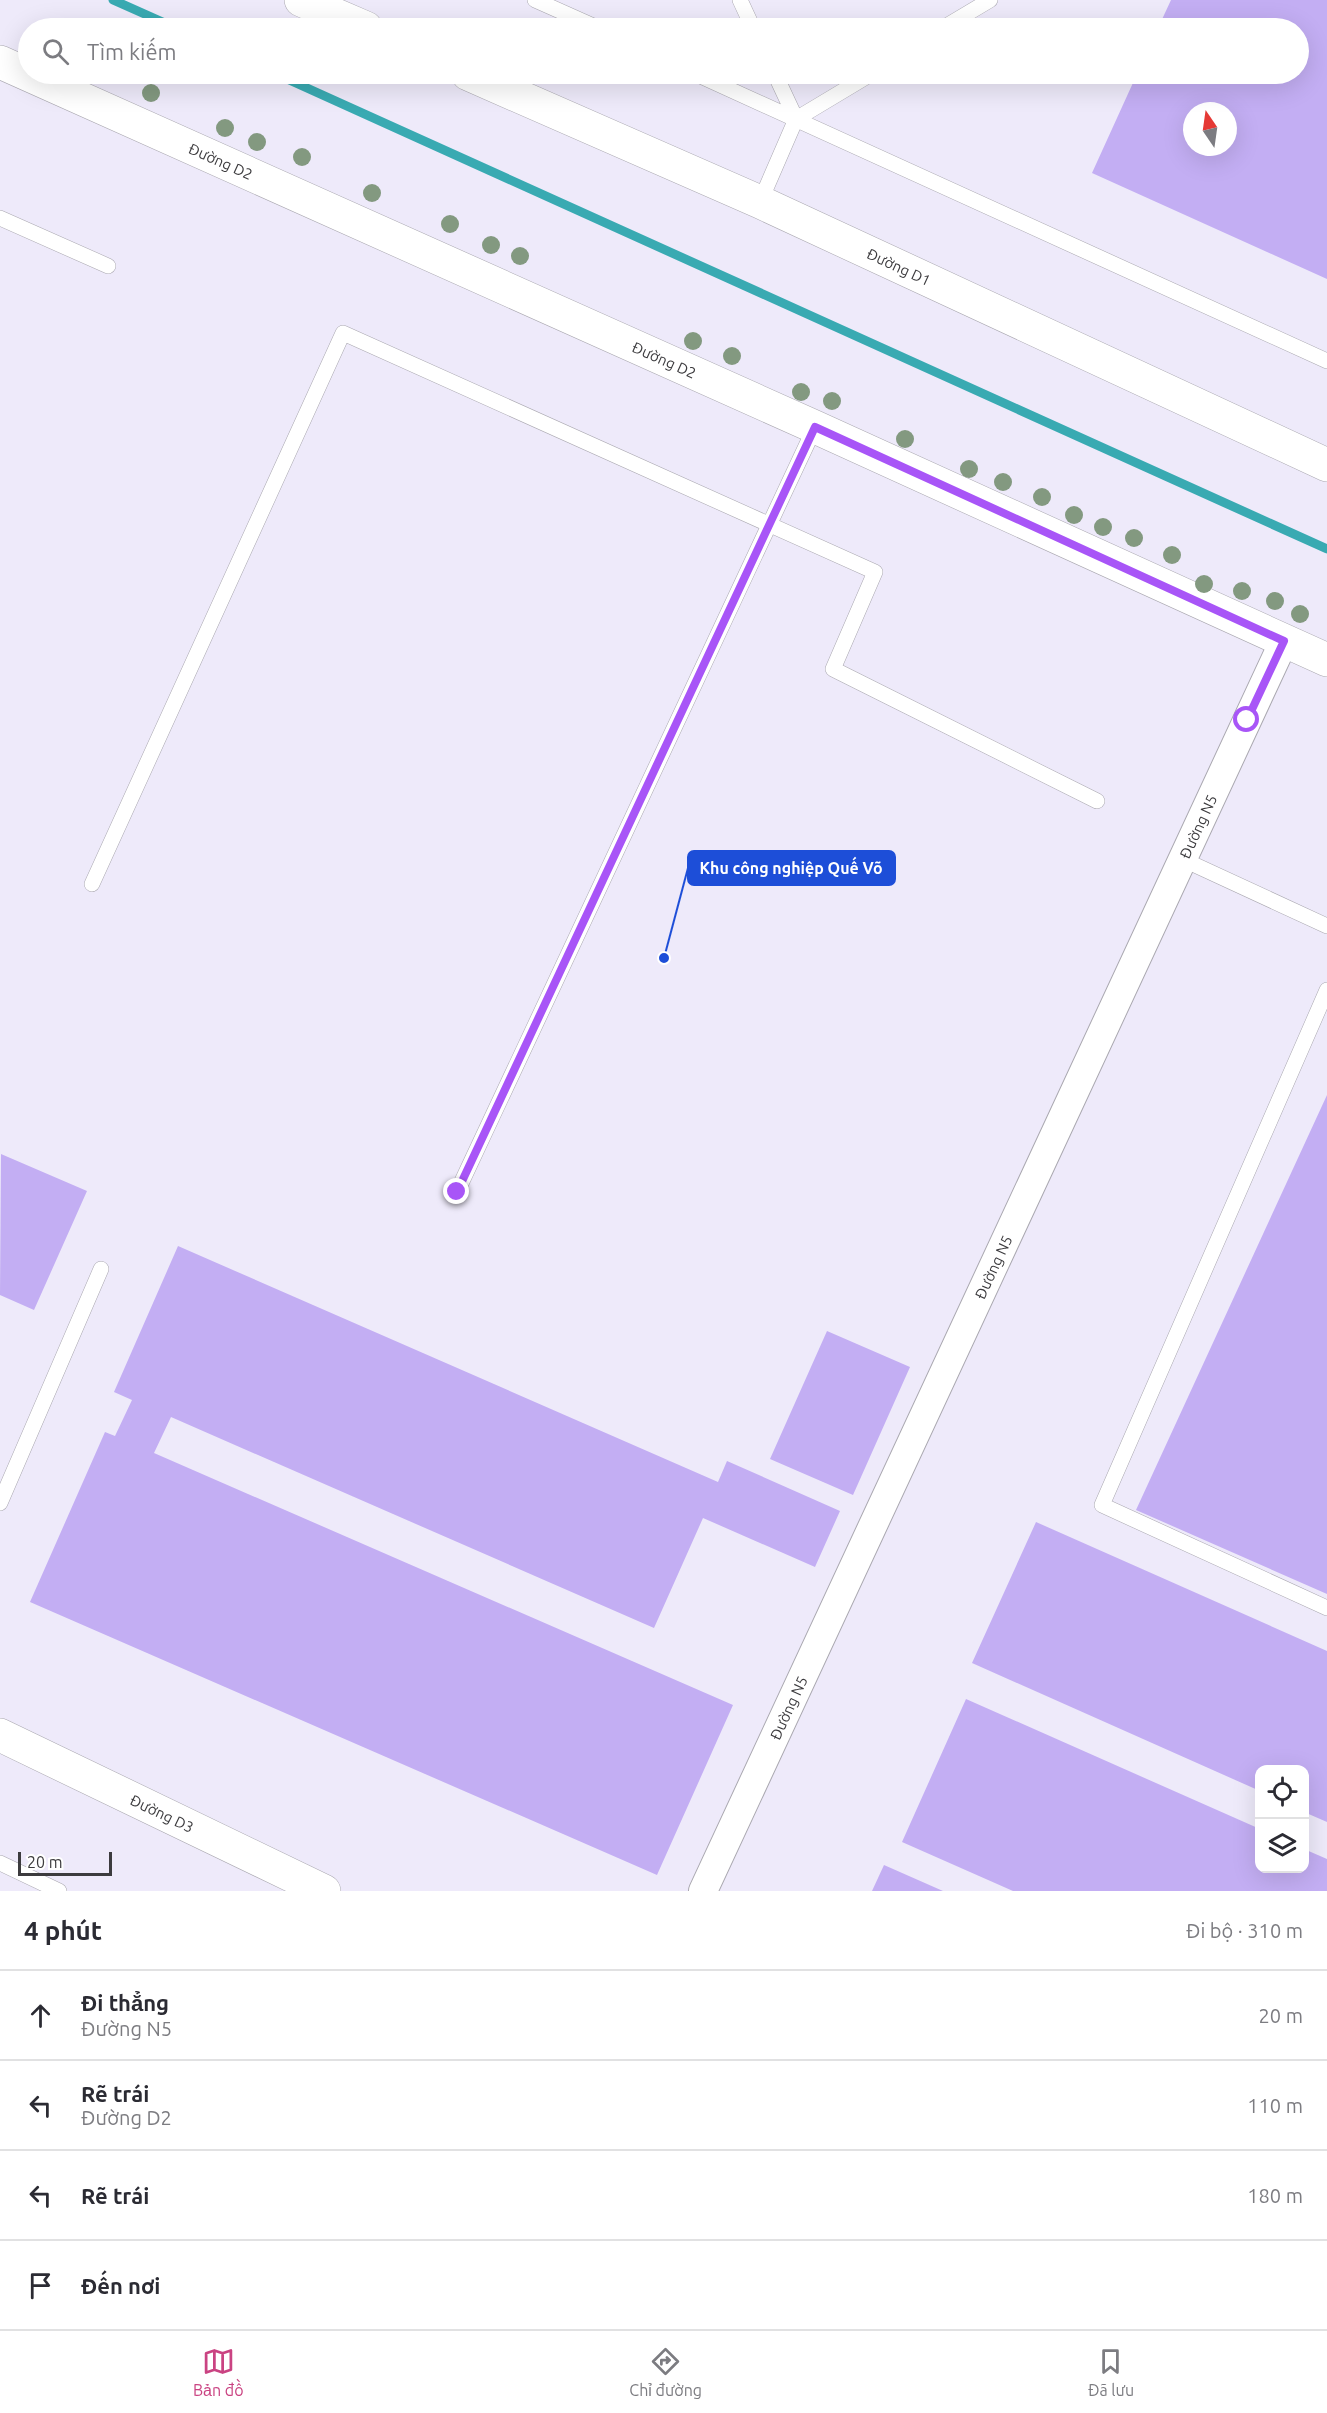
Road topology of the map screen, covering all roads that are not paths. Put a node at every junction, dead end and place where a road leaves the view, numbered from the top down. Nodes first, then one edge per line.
1 (301, 0) edge
2 (535, 0) edge
3 (740, 0) edge
4 (990, 0) edge
5 (343, 18) edge
6 (576, 18) edge
7 (748, 18) edge
8 (960, 18) edge
9 (0, 62) edge
10 (18, 70) edge
11 (49, 84) edge
12 (491, 84) edge
13 (718, 84) edge
14 (780, 84) edge
15 (854, 84) edge
16 (796, 119) junction
17 (760, 201) junction
18 (0, 218) edge
19 (108, 267) dead end
20 (1327, 361) edge
21 (815, 427) junction
22 (1327, 465) edge
23 (770, 525) junction
24 (1284, 641) junction
25 (1327, 660) edge
26 (1097, 801) dead end
27 (1182, 859) junction
28 (92, 884) dead end
29 (1327, 926) edge
30 (1327, 990) edge
31 (457, 1192) dead end
32 (101, 1269) dead end
33 (0, 1503) edge
34 (1327, 1608) edge
35 (0, 1735) edge
36 (0, 1863) edge
37 (59, 1891) edge
38 (324, 1891) edge
39 (703, 1891) edge

1 - 5 street
2 - 6 lane
3 - 7 lane
4 - 8 lane
9 - 10 street, Đường D2
11 - 21 street, Đường D2
12 - 17 street, Đường D1
13 - 16 lane
14 - 16 lane
15 - 16 lane
16 - 17 lane
16 - 20 lane
17 - 22 street, Đường D1
18 - 19 lane
21 - 23 lane
21 - 24 street, Đường D2
23 - 26 lane
23 - 28 lane
23 - 31 lane
24 - 25 street, Đường D2
24 - 27 street, Đường N5
27 - 29 lane
27 - 39 street, Đường N5
30 - 34 lane
32 - 33 lane
35 - 38 street, Đường D3
36 - 37 lane

